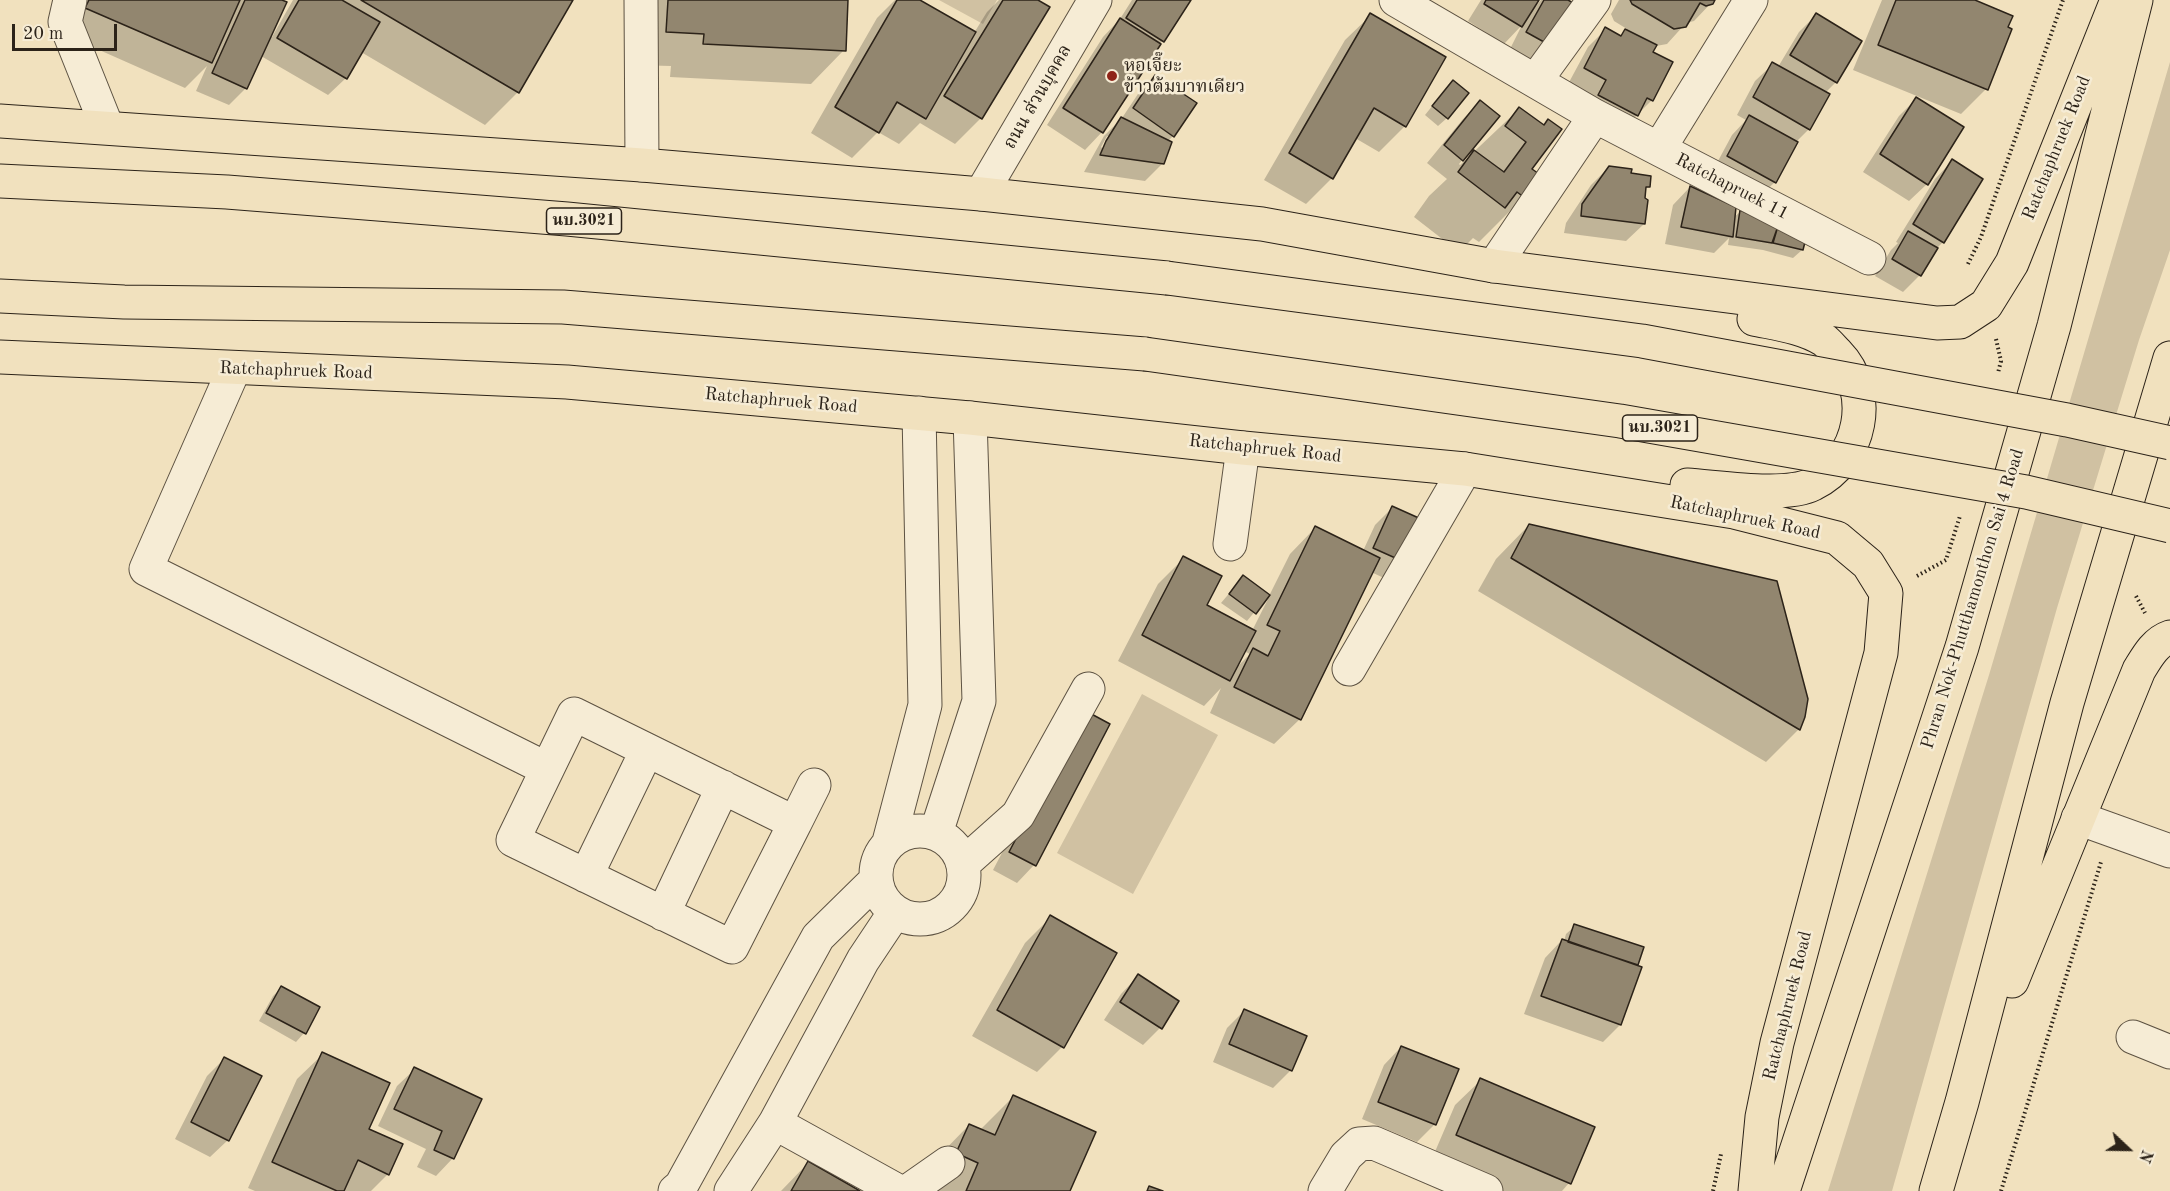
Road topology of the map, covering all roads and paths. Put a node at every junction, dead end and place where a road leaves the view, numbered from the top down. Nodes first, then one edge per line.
1 (70, 0) edge
2 (641, 0) edge
3 (1095, 0) edge
4 (1396, 0) edge
5 (1594, 0) edge
6 (1751, 0) edge
7 (2063, 0) edge
8 (2117, 0) edge
9 (2136, 0) edge
10 (1536, 80) junction
11 (1595, 116) junction
12 (0, 121) edge
13 (107, 127) junction
14 (1659, 149) junction
15 (642, 165) junction
16 (0, 181) edge
17 (981, 194) junction
18 (1869, 258) dead end
19 (1506, 268) junction
20 (1963, 273) dead end
21 (0, 297) edge
22 (0, 357) edge
23 (2170, 358) edge
24 (234, 369) junction
25 (919, 413) junction
26 (970, 418) junction
27 (2170, 443) edge
28 (1243, 448) junction
29 (1465, 469) junction
30 (1958, 522) dead end
31 (2170, 526) edge
32 (1230, 544) dead end
33 (1886, 593) junction
34 (2170, 637) edge
35 (1349, 669) dead end
36 (1088, 689) dead end
37 (647, 750) junction
38 (547, 769) junction
39 (814, 785) dead end
40 (723, 787) junction
41 (2078, 818) junction
42 (795, 823) junction
43 (2111, 830) junction
44 (936, 833) junction
45 (889, 842) junction
46 (2170, 852) edge
47 (963, 864) junction
48 (586, 876) junction
49 (876, 880) junction
50 (895, 912) junction
51 (663, 914) junction
52 (2133, 1037) dead end
53 (2170, 1053) edge
54 (1962, 1102) junction
55 (775, 1123) junction
56 (700, 1149) junction
57 (948, 1163) dead end
58 (738, 1180) edge
59 (675, 1191) edge
60 (898, 1191) edge
61 (908, 1191) edge
62 (1325, 1191) edge
63 (1486, 1191) edge
64 (1755, 1191) edge
65 (1783, 1191) edge
66 (1936, 1191) edge
67 (2001, 1191) edge

1 - 13 street
2 - 15 street
3 - 17 street, ถนน ส่วนบุคคล
4 - 10 street, Ratchapruek 11
5 - 10 street
6 - 14 street
7 - 20 path
8 - 19 main road, Ratchaphruek Road
9 - 65 main road, Phran Nok-Phutthamonthon Sai 4 Road
10 - 11 street, Ratchapruek 11
11 - 14 street, Ratchapruek 11
11 - 19 street
12 - 13 main road, Ratchaphruek Road
13 - 15 main road, Ratchaphruek Road
14 - 18 street, Ratchapruek 11
15 - 17 main road, Ratchaphruek Road
16 - 27 main road, นบ.3021, bridge
17 - 19 main road, Ratchaphruek Road
19 - 29 main road
21 - 31 main road, นบ.3021, bridge
22 - 24 main road, Ratchaphruek Road
23 - 54 main road
24 - 25 main road, Ratchaphruek Road
24 - 38 street
25 - 26 main road, Ratchaphruek Road
25 - 45 street
26 - 28 main road, Ratchaphruek Road
26 - 44 street
28 - 29 main road, Ratchaphruek Road
28 - 32 street
29 - 33 main road, Ratchaphruek Road
29 - 35 street
30 - 33 path
33 - 64 main road, Ratchaphruek Road
34 - 41 main road
36 - 47 street
37 - 38 street
37 - 40 street
37 - 48 street
38 - 48 street
39 - 42 street
40 - 42 street
40 - 51 street
41 - 43 street
41 - 54 main road
42 - 51 street
43 - 46 street
43 - 67 path
44 - 45 street
44 - 47 street
45 - 49 street
47 - 50 street
48 - 51 street
49 - 50 street
49 - 56 street
50 - 55 street
52 - 53 street
54 - 66 main road
55 - 58 street
55 - 60 street
56 - 58 street
56 - 59 street
57 - 61 street
62 - 63 street

